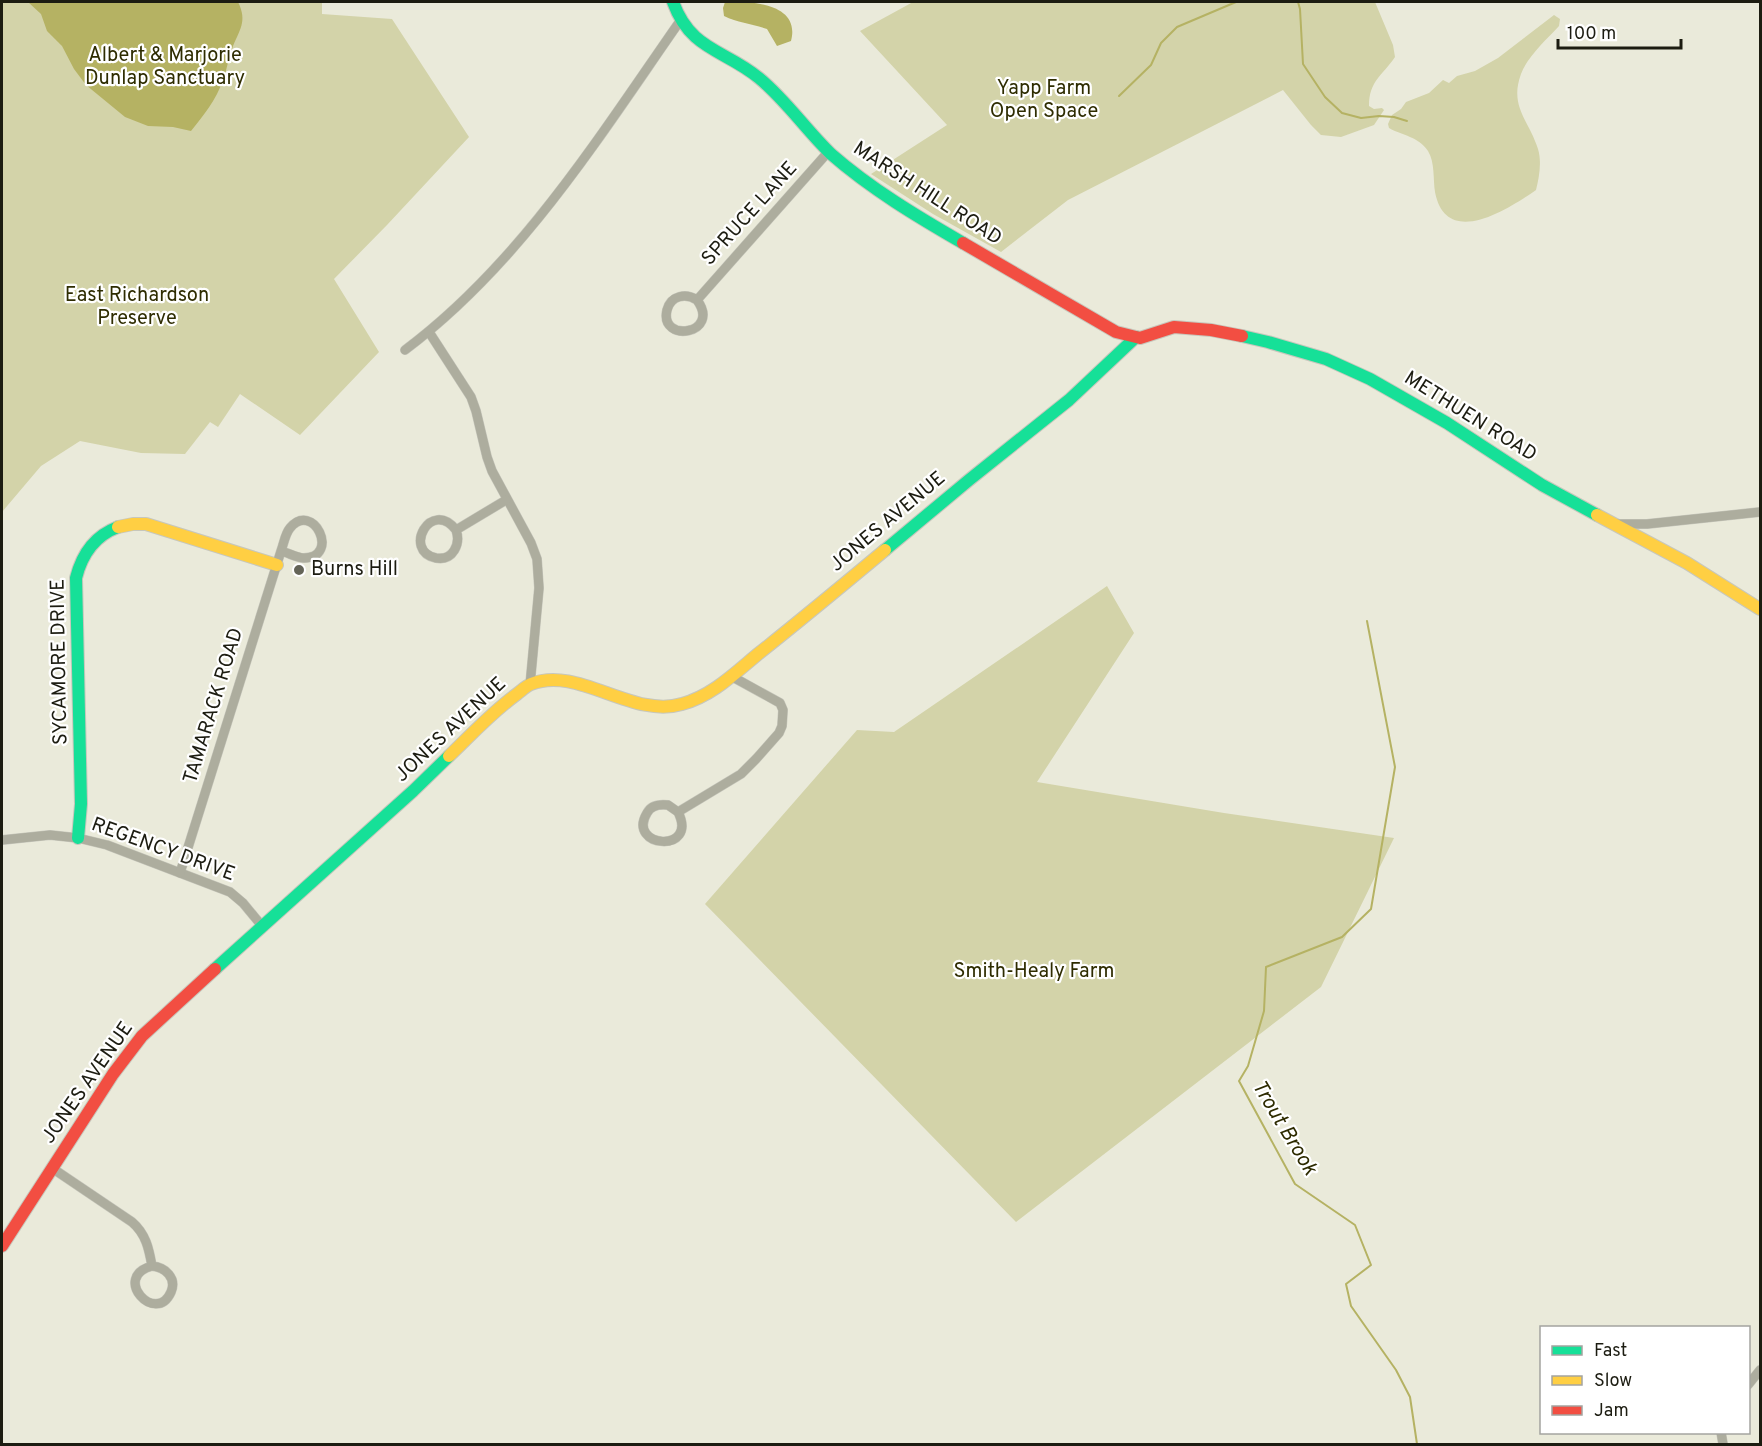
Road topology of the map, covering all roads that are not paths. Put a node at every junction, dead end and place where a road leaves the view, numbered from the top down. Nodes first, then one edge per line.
1 (672, 2) edge
2 (680, 21) junction
3 (829, 152) junction
4 (697, 300) junction
5 (429, 332) junction
6 (1136, 337) junction
7 (405, 350) dead end
8 (506, 500) junction
9 (1761, 512) edge
10 (1612, 524) junction
11 (456, 530) junction
12 (281, 550) junction
13 (277, 565) junction
14 (1761, 609) edge
15 (731, 676) junction
16 (530, 684) junction
17 (678, 812) junction
18 (78, 838) junction
19 (2, 840) edge
20 (180, 873) junction
21 (262, 926) junction
22 (52, 1168) junction
23 (2, 1246) edge
24 (152, 1266) junction
25 (1761, 1370) edge
26 (1750, 1384) edge

1 - 2 street, MARSH HILL ROAD
2 - 3 street, MARSH HILL ROAD
2 - 5 street
3 - 4 street, SPRUCE LANE
3 - 6 street, MARSH HILL ROAD
4 - 4 street
5 - 7 street
5 - 8 street
6 - 10 street, METHUEN ROAD
6 - 15 street, JONES AVENUE
8 - 11 street
8 - 16 street
9 - 10 street
10 - 14 street, METHUEN ROAD
11 - 11 street
12 - 12 street, TAMARACK ROAD
12 - 13 street, TAMARACK ROAD
13 - 18 street, SYCAMORE DRIVE
13 - 20 street, TAMARACK ROAD
15 - 16 street, JONES AVENUE
15 - 17 street
16 - 21 street, JONES AVENUE
17 - 17 street
18 - 19 street, REGENCY DRIVE
18 - 20 street, REGENCY DRIVE
20 - 21 street, REGENCY DRIVE
21 - 22 street, JONES AVENUE
22 - 23 street, JONES AVENUE
22 - 24 street
24 - 24 street
25 - 26 street

